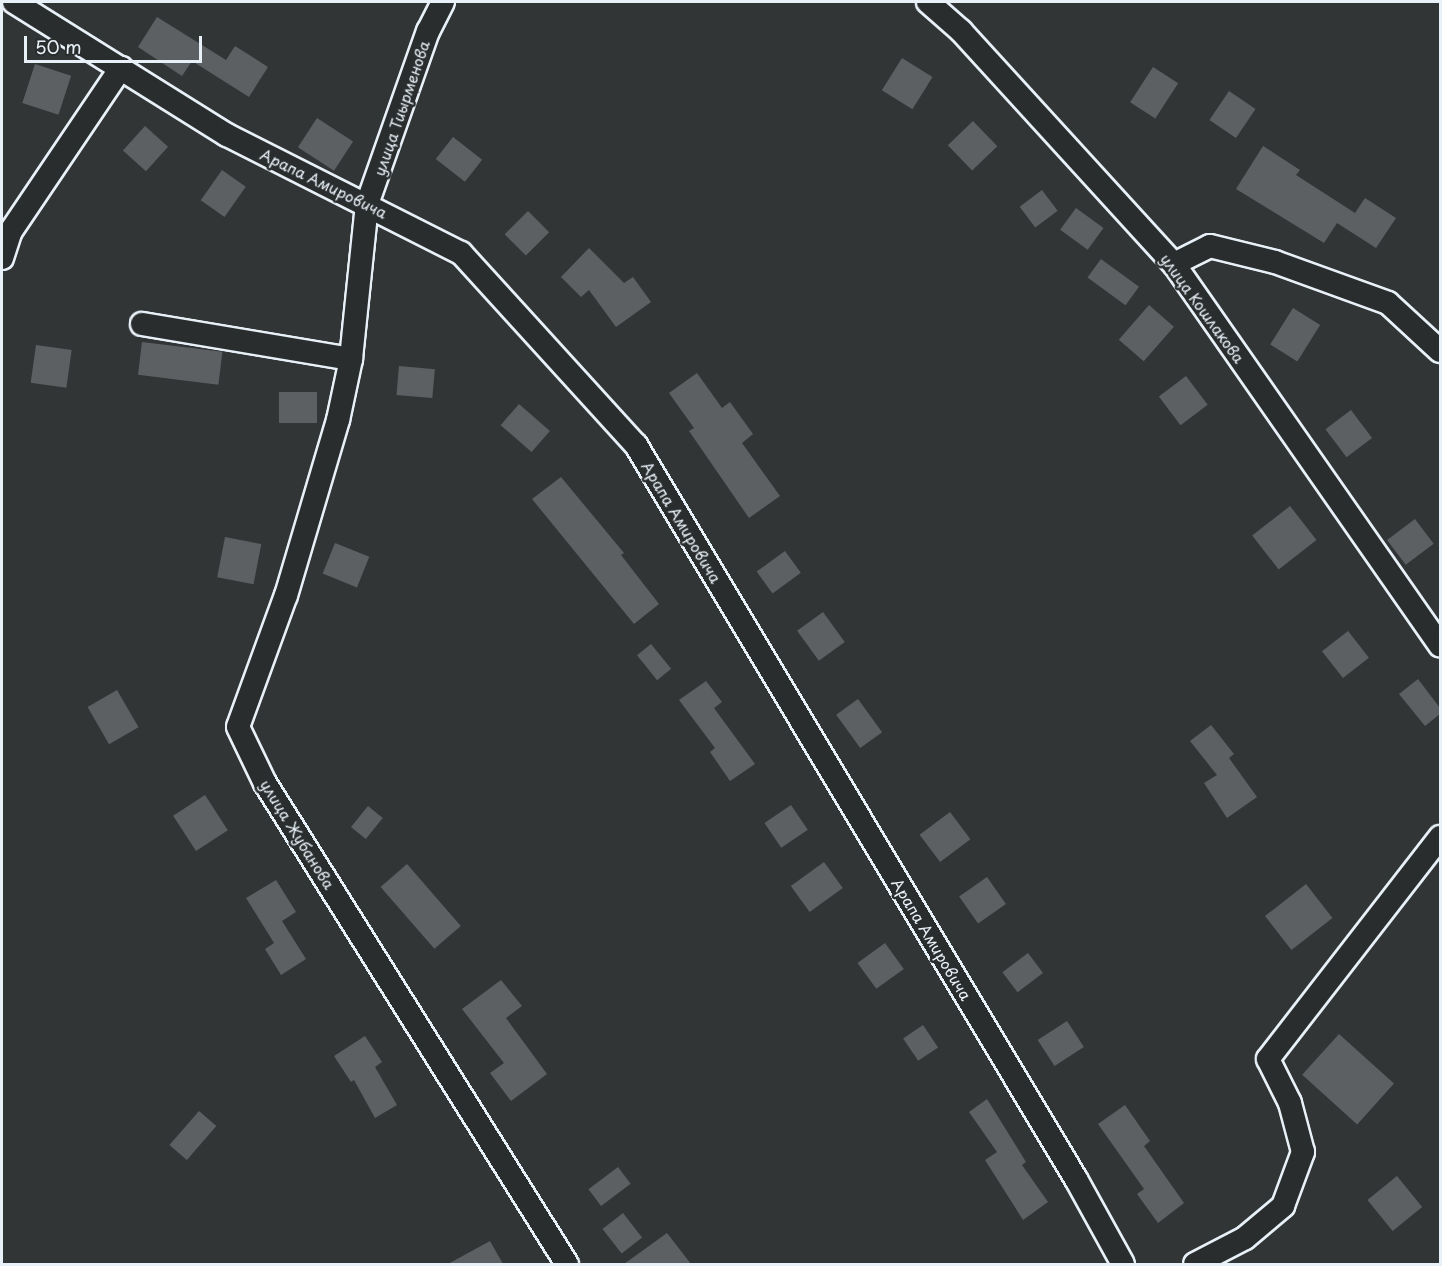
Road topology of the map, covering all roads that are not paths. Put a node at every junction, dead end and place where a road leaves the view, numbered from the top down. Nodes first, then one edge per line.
1 (14, 2) edge
2 (443, 2) edge
3 (928, 2) edge
4 (121, 68) junction
5 (367, 204) junction
6 (6, 229) edge
7 (2, 258) edge
8 (1174, 264) junction
9 (142, 324) dead end
10 (1440, 351) edge
11 (351, 360) junction
12 (1440, 645) edge
13 (1440, 837) edge
14 (567, 1264) edge
15 (1123, 1264) edge
16 (1195, 1264) edge

1 - 4 street, Арапа Амировича
2 - 5 street, улица Тиырменова
3 - 8 street, улица Кошлакова
4 - 5 street, Арапа Амировича
4 - 6 street
5 - 11 street, улица Тиырменова
5 - 15 street, Арапа Амировича
6 - 7 street
8 - 10 street
8 - 12 street, улица Кошлакова
9 - 11 street
11 - 14 street, улица Жубанова
13 - 16 street

